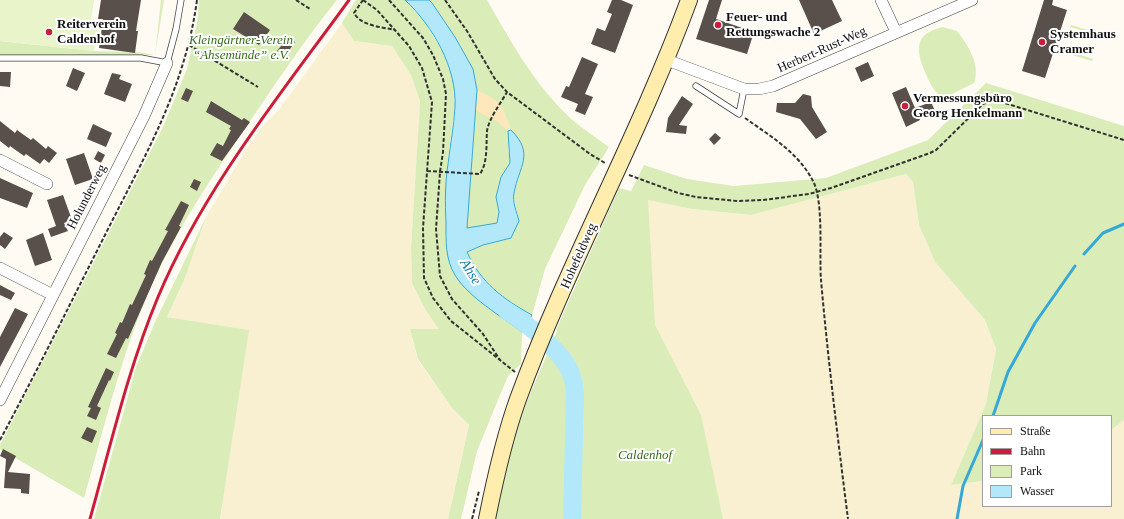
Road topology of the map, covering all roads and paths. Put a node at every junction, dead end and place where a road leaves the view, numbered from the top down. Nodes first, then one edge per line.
1 (181, 0) edge
2 (197, 0) edge
3 (296, 0) edge
4 (363, 0) edge
5 (389, 0) edge
6 (445, 0) edge
7 (689, 0) edge
8 (881, 0) edge
9 (972, 0) edge
10 (310, 9) dead end
11 (396, 30) junction
12 (896, 32) junction
13 (189, 45) junction
14 (0, 58) edge
15 (667, 60) junction
16 (167, 63) junction
17 (696, 86) dead end
18 (258, 87) dead end
19 (744, 89) junction
20 (507, 92) junction
21 (739, 114) junction
22 (1124, 140) edge
23 (0, 160) edge
24 (612, 167) junction
25 (427, 171) junction
26 (440, 172) junction
27 (47, 184) dead end
28 (817, 192) junction
29 (0, 268) edge
30 (53, 295) junction
31 (502, 363) junction
32 (528, 373) junction
33 (0, 400) edge
34 (0, 440) edge
35 (487, 519) edge
36 (848, 519) edge

1 - 16 lane, Holunderweg
2 - 13 path
3 - 10 path
4 - 11 path
4 - 11 path
5 - 26 path
6 - 20 path
7 - 15 main road, Hohefeldweg
8 - 12 street
9 - 12 street, Herbert-Rust-Weg
11 - 25 path
12 - 19 street, Herbert-Rust-Weg
13 - 18 path
13 - 34 path
14 - 16 lane
15 - 19 street, Herbert-Rust-Weg
15 - 24 main road, Hohefeldweg
16 - 30 street, Holunderweg
17 - 21 lane
19 - 21 lane
20 - 24 path
20 - 26 path
21 - 28 path
22 - 28 path
23 - 27 street
24 - 28 path
24 - 32 main road, Hohefeldweg
25 - 26 path
25 - 31 path
26 - 31 path
28 - 36 path
29 - 30 street
30 - 33 street, Holunderweg
31 - 32 path
32 - 35 main road, Hohefeldweg

